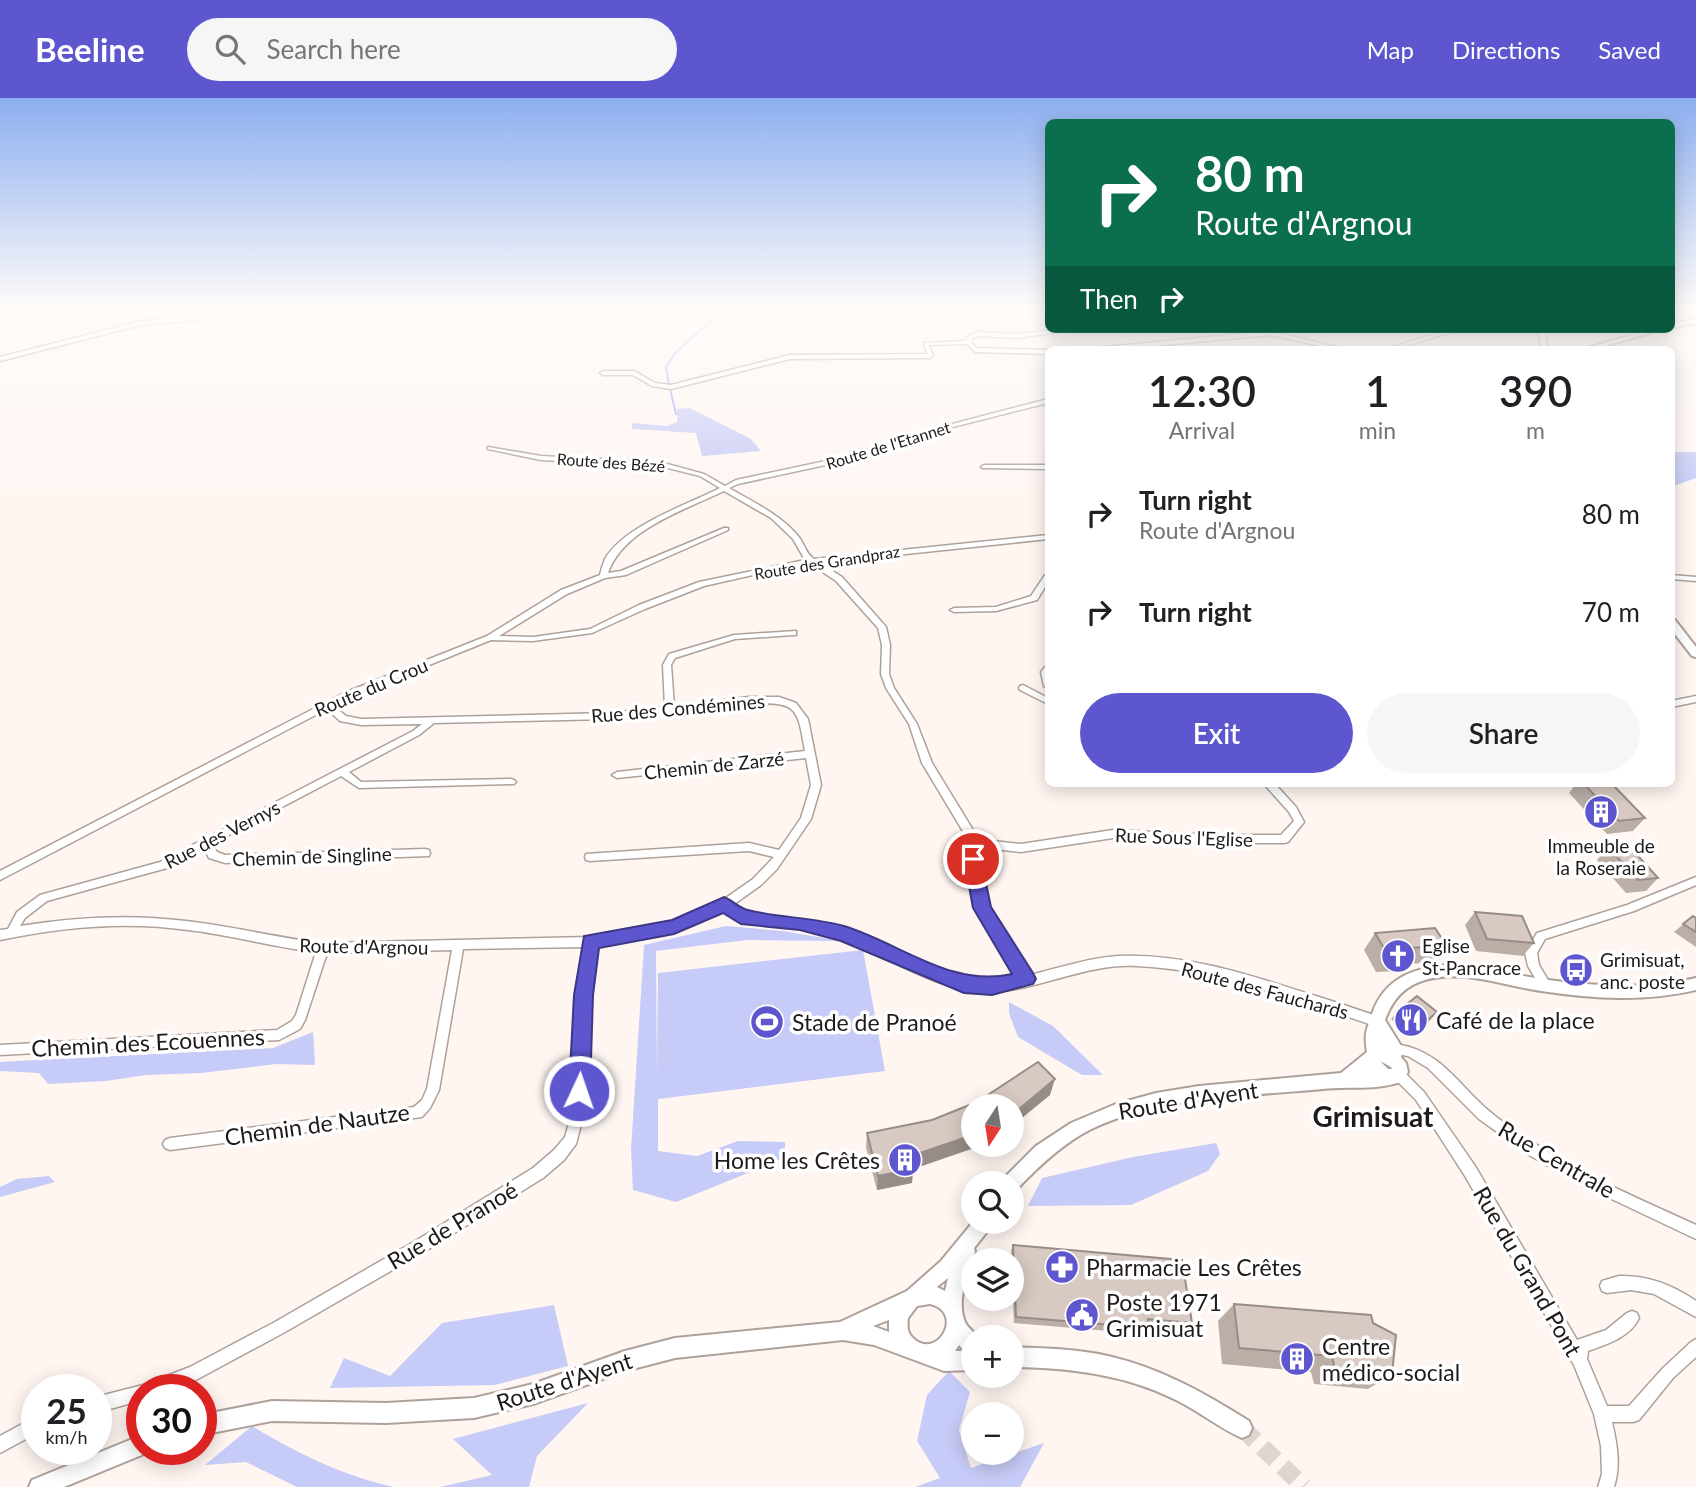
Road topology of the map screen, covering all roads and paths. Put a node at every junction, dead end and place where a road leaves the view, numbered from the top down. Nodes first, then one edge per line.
1 (635, 374) edge
2 (723, 374) edge
3 (1045, 402) edge
4 (490, 448) dead end
5 (984, 467) dead end
6 (1045, 467) edge
7 (728, 488) junction
8 (726, 529) dead end
9 (1045, 537) edge
10 (813, 561) junction
11 (603, 576) junction
12 (1675, 577) edge
13 (1696, 579) edge
14 (1045, 582) edge
15 (954, 611) dead end
16 (1675, 627) edge
17 (793, 633) dead end
18 (491, 638) junction
19 (1696, 654) edge
20 (1023, 688) dead end
21 (1045, 699) edge
22 (1696, 699) edge
23 (1675, 703) edge
24 (327, 705) junction
25 (670, 710) junction
26 (431, 721) junction
27 (810, 754) junction
28 (342, 772) junction
29 (617, 775) dead end
30 (511, 782) dead end
31 (1272, 787) edge
32 (207, 843) junction
33 (972, 843) junction
34 (425, 853) dead end
35 (782, 855) junction
36 (590, 857) dead end
37 (0, 876) edge
38 (1696, 881) edge
39 (724, 905) junction
40 (5, 934) edge
41 (591, 942) junction
42 (458, 946) junction
43 (323, 948) junction
44 (1026, 979) junction
45 (1696, 984) edge
46 (1545, 985) junction
47 (1378, 1022) junction
48 (0, 1051) edge
49 (1394, 1054) junction
50 (1373, 1057) junction
51 (1392, 1076) junction
52 (1347, 1079) junction
53 (170, 1144) dead end
54 (1023, 1171) edge
55 (1696, 1232) edge
56 (975, 1234) edge
57 (968, 1244) junction
58 (1606, 1286) dead end
59 (909, 1300) junction
60 (1696, 1310) edge
61 (954, 1318) junction
62 (1632, 1318) dead end
63 (961, 1328) edge
64 (843, 1331) junction
65 (1696, 1347) edge
66 (921, 1353) junction
67 (1024, 1358) edge
68 (961, 1360) edge
69 (1580, 1360) junction
70 (191, 1374) edge
71 (1602, 1414) junction
72 (217, 1422) edge
73 (1242, 1428) tunnel mouth
74 (21, 1433) edge
75 (0, 1445) edge
76 (126, 1452) edge
77 (39, 1487) edge
78 (1606, 1487) edge

1 - 2 street
3 - 7 street, Route de l'Etannet
4 - 7 street, Route des Bézé
5 - 6 street
7 - 10 street, Route des Bézé
7 - 11 street
8 - 11 street, Route du Crou
9 - 10 street, Route des Grandpraz
10 - 18 street, Route des Grandpraz
10 - 33 street, Route des Bézé
11 - 18 street, Route du Crou
12 - 13 street
14 - 15 street
16 - 19 street
17 - 25 street
18 - 24 street, Route du Crou
20 - 21 street
22 - 23 street
24 - 26 street, Rue des Condémines
24 - 37 street, Route du Crou
25 - 26 street, Rue des Condémines
25 - 27 street, Rue des Condémines
26 - 28 street, Rue des Vernys
27 - 29 street, Chemin de Zarzé
27 - 35 street, Rue des Condémines
28 - 30 street
28 - 32 street, Rue des Vernys
31 - 33 street, Rue Sous l'Eglise
32 - 34 street, Chemin de Singline
32 - 40 street, Rue des Vernys
33 - 44 street, Route des Bézé
35 - 36 street
35 - 39 street, Rue des Condémines
38 - 46 street
39 - 41 street, Route d'Argnou
39 - 44 street, Route des Fauchards
40 - 43 street, Route d'Argnou
41 - 42 street, Route d'Argnou
41 - 70 street, Rue de Pranoé
42 - 43 street, Route d'Argnou
42 - 53 street, Chemin de Nautze
43 - 48 street, Chemin des Ecouennes
44 - 47 street, Route des Fauchards
45 - 46 street
46 - 47 street
47 - 49 street
47 - 50 street
49 - 50 street
49 - 51 street
49 - 55 street, Rue Centrale
50 - 51 street
50 - 52 street
51 - 52 street, Route d'Ayent
51 - 69 street, Rue du Grand Pont
52 - 54 street, Route d'Ayent
56 - 57 street, Route d'Ayent
57 - 59 street, Route d'Ayent
57 - 61 street, Route d'Ayent
58 - 60 street
59 - 61 street
59 - 64 street, Route d'Ayent
59 - 66 street
61 - 63 street
61 - 66 street
62 - 69 street
64 - 66 street, Route d'Ayent
64 - 72 street, Route d'Ayent
65 - 71 street
66 - 68 street, Route d'Ayent
67 - 73 street
69 - 71 street, Rue du Grand Pont
71 - 78 street, Rue du Grand Pont
74 - 75 street
76 - 77 street

